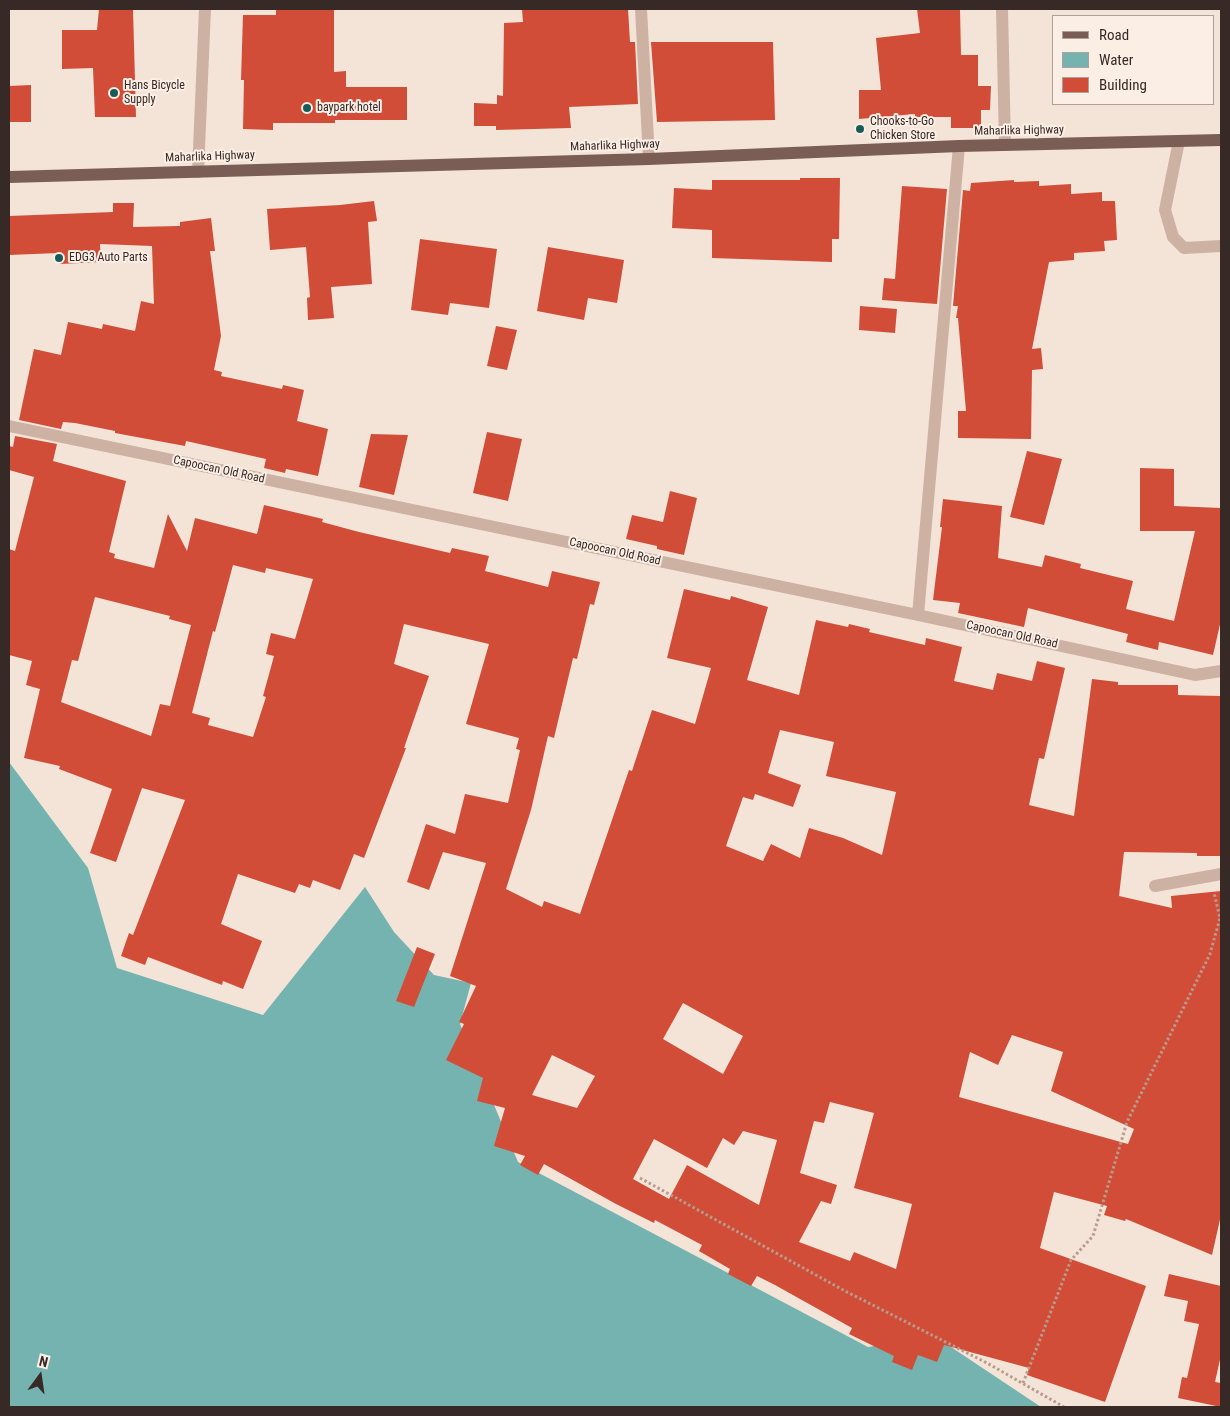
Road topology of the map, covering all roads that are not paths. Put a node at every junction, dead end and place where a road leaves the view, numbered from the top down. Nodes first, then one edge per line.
1 (205, 9) edge
2 (641, 9) edge
3 (1002, 9) edge
4 (1221, 140) edge
5 (1179, 141) junction
6 (1005, 145) junction
7 (958, 146) junction
8 (649, 159) junction
9 (198, 172) junction
10 (9, 177) edge
11 (1221, 246) edge
12 (9, 426) edge
13 (918, 615) junction
14 (1221, 671) edge
15 (1216, 875) edge
16 (1155, 886) dead end

1 - 9 street
2 - 8 street
3 - 6 street
4 - 5 main road, Maharlika Highway
5 - 6 main road, Maharlika Highway
5 - 11 street
6 - 7 main road, Maharlika Highway
7 - 8 main road, Maharlika Highway
7 - 13 street
8 - 9 main road, Maharlika Highway
9 - 10 main road, Maharlika Highway
12 - 13 street, Capoocan Old Road
13 - 14 street, Capoocan Old Road
15 - 16 street

